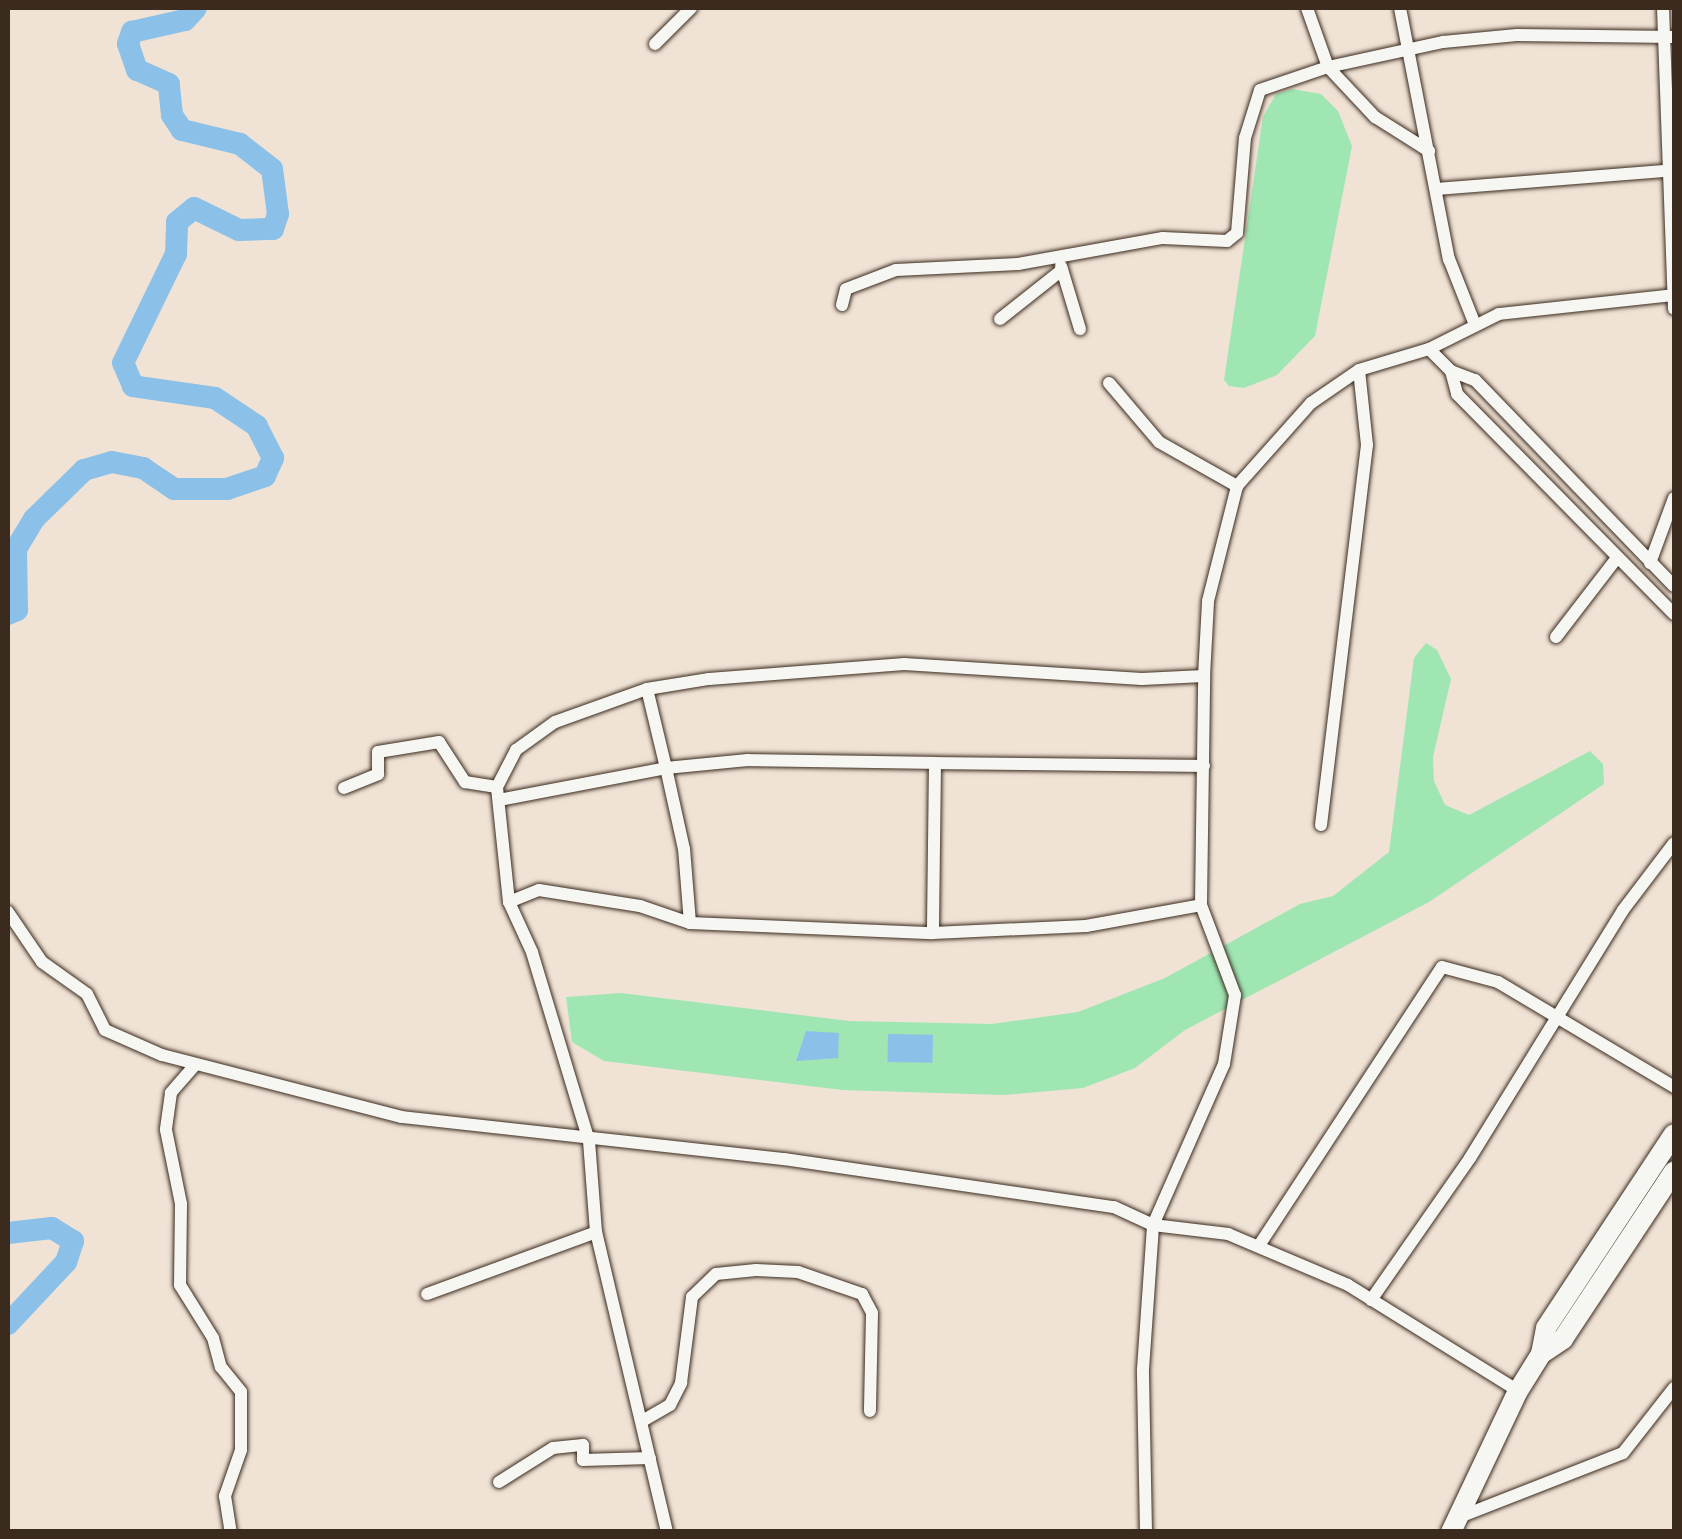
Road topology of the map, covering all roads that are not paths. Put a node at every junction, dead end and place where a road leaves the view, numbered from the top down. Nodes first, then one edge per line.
1 (691, 8) edge
2 (1307, 8) edge
3 (1400, 8) edge
4 (1663, 8) edge
5 (1671, 37) edge
6 (655, 44) dead end
7 (1409, 49) junction
8 (1328, 67) junction
9 (1430, 151) junction
10 (1667, 171) junction
11 (1436, 189) junction
12 (1060, 264) junction
13 (1674, 300) edge
14 (842, 305) dead end
15 (1000, 319) dead end
16 (1474, 322) junction
17 (1080, 329) dead end
18 (1429, 349) junction
19 (1359, 370) junction
20 (1452, 372) junction
21 (1109, 382) dead end
22 (1237, 486) junction
23 (1674, 498) edge
24 (1616, 559) junction
25 (1650, 563) junction
26 (1674, 586) edge
27 (1674, 614) edge
28 (1556, 638) dead end
29 (1204, 676) junction
30 (648, 689) junction
31 (935, 763) junction
32 (1204, 766) junction
33 (666, 768) junction
34 (344, 788) dead end
35 (498, 794) junction
36 (1321, 825) dead end
37 (1674, 843) edge
38 (509, 902) junction
39 (1201, 906) junction
40 (8, 912) edge
41 (690, 923) junction
42 (933, 933) junction
43 (1559, 1017) junction
44 (195, 1065) junction
45 (1674, 1087) edge
46 (1674, 1134) edge
47 (590, 1141) junction
48 (1674, 1171) edge
49 (1153, 1225) junction
50 (596, 1232) junction
51 (1260, 1244) junction
52 (427, 1294) dead end
53 (1371, 1300) junction
54 (1541, 1354) junction
55 (1674, 1388) edge
56 (1518, 1390) junction
57 (870, 1412) dead end
58 (644, 1420) junction
59 (650, 1458) junction
60 (499, 1482) dead end
61 (1454, 1525) edge
62 (231, 1532) edge
63 (667, 1532) edge
64 (1146, 1532) edge

1 - 6 street
2 - 8 street
3 - 7 street
4 - 5 street
5 - 7 street
5 - 10 street
7 - 8 street
7 - 9 street
8 - 9 street
8 - 12 street
9 - 11 street
10 - 11 street
10 - 13 street
11 - 16 street
12 - 14 street
12 - 15 street
12 - 17 street
13 - 16 street
16 - 18 street
18 - 19 street
18 - 20 street
19 - 22 street
19 - 36 street
20 - 24 street
20 - 25 street
21 - 22 street
22 - 29 street
23 - 25 street
24 - 27 street
24 - 28 street
25 - 26 street
29 - 30 street
29 - 32 street
30 - 33 street
30 - 35 street
31 - 32 street
31 - 33 street
31 - 42 street
32 - 39 street
33 - 35 street
33 - 41 street
34 - 35 street
35 - 38 street
37 - 43 street
38 - 41 street
38 - 47 street
39 - 42 street
39 - 49 street
40 - 44 street
41 - 42 street
43 - 45 street
43 - 51 street
43 - 53 street
44 - 47 street
44 - 62 street
46 - 54 highway
47 - 49 street
47 - 50 street
48 - 54 highway
49 - 51 street
49 - 64 street
50 - 52 street
50 - 58 street
51 - 53 street
53 - 56 street
54 - 56 highway
55 - 61 street
56 - 61 highway
57 - 58 street
58 - 59 street
59 - 60 street
59 - 63 street

